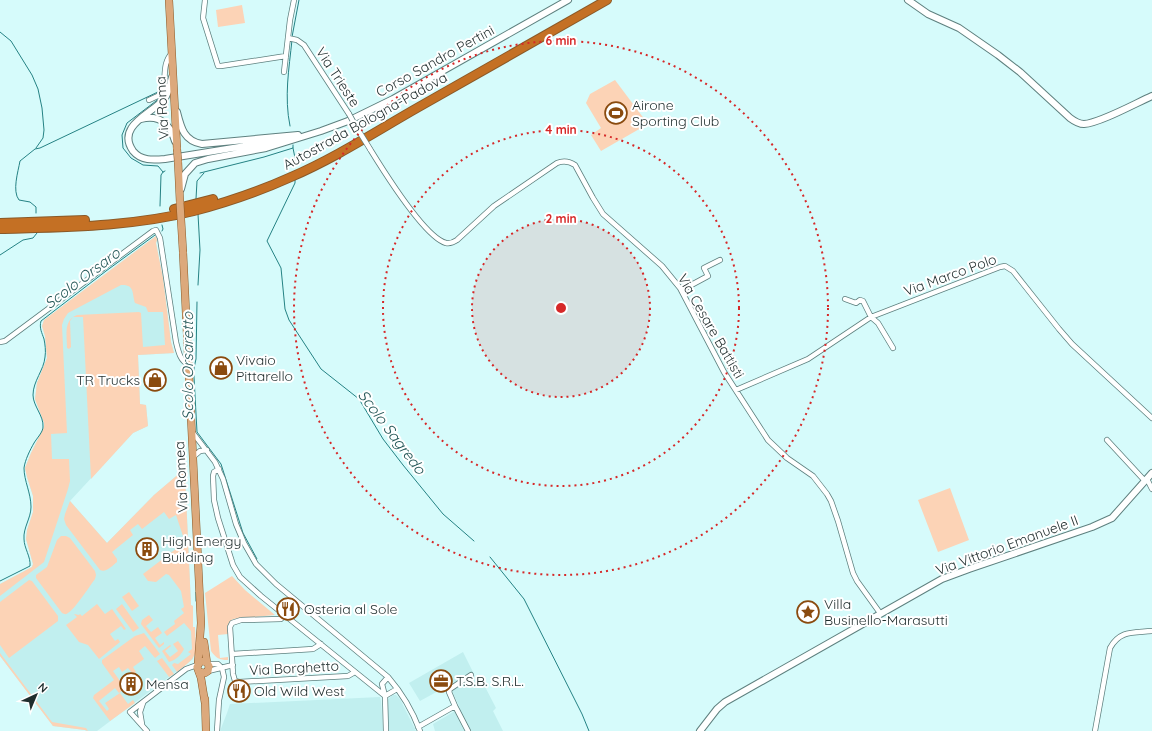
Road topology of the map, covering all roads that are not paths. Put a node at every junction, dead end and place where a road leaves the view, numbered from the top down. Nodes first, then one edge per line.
1 (165, 0) edge
2 (205, 0) edge
3 (294, 0) edge
4 (568, 0) edge
5 (596, 0) edge
6 (607, 0) edge
7 (908, 0) edge
8 (169, 4) edge
9 (291, 39) junction
10 (172, 53) junction
11 (286, 56) junction
12 (173, 72) junction
13 (284, 72) dead end
14 (1152, 96) edge
15 (149, 100) dead end
16 (175, 104) junction
17 (138, 121) junction
18 (173, 129) junction
19 (309, 134) junction
20 (362, 136) joint
21 (178, 161) joint
22 (180, 203) junction
23 (0, 223) edge
24 (0, 229) edge
25 (720, 260) dead end
26 (682, 290) junction
27 (845, 299) dead end
28 (871, 317) junction
29 (0, 342) edge
30 (893, 348) dead end
31 (188, 364) junction
32 (736, 390) junction
33 (1152, 418) edge
34 (192, 431) junction
35 (1107, 440) dead end
36 (207, 450) junction
37 (193, 458) junction
38 (219, 469) junction
39 (1152, 473) edge
40 (1146, 480) junction
41 (1152, 490) edge
42 (880, 613) junction
43 (285, 615) junction
44 (1152, 630) edge
45 (321, 644) junction
46 (232, 654) junction
47 (233, 665) junction
48 (203, 667) junction
49 (222, 668) junction
50 (355, 672) junction
51 (472, 675) dead end
52 (388, 677) junction
53 (382, 684) junction
54 (373, 686) junction
55 (397, 689) junction
56 (385, 696) junction
57 (143, 703) junction
58 (455, 706) junction
59 (136, 708) junction
60 (140, 716) junction
61 (142, 724) junction
62 (419, 729) edge
63 (147, 731) edge
64 (206, 731) edge
65 (217, 731) edge
66 (386, 731) edge
67 (468, 731) edge
68 (700, 731) edge
69 (1095, 731) edge

1 - 8 main road, Via Roma
2 - 11 street
3 - 9 street
4 - 19 street, Corso Sandro Pertini
5 - 23 highway, Autostrada Bologna-Padova
6 - 24 highway, Autostrada Bologna-Padova
7 - 14 street
8 - 10 main road, Via Roma
9 - 11 street
9 - 20 street, Via Trieste, bridge
10 - 12 main road, Via Roma
10 - 15 street, Via Roma
11 - 13 street
12 - 16 main road, Via Roma
12 - 17 street, Corso Sandro Pertini
16 - 18 main road, Via Roma
16 - 19 street, Corso Sandro Pertini
17 - 18 street
17 - 19 street, Corso Sandro Pertini
18 - 21 main road, Via Roma, bridge
19 - 22 street, Corso Sandro Pertini
20 - 26 street, Via Cesare Battisti, bridge
21 - 22 main road, Via Romea
22 - 31 main road, Via Romea, bridge
25 - 26 street
26 - 32 street, Via Cesare Battisti
27 - 28 street
28 - 30 street
28 - 32 street, Via Marco Polo
28 - 33 street, Via Marco Polo
29 - 31 street
31 - 34 main road, Via Romea
32 - 42 street, Via Cesare Battisti
34 - 36 street
34 - 37 main road, Via Romea
35 - 40 street
36 - 37 street
36 - 38 street
37 - 48 main road, Via Romea
38 - 43 street
38 - 52 street
39 - 40 street, Via Vittorio Emanuele II
40 - 41 street
40 - 42 street, Via Vittorio Emanuele II
42 - 68 street, Via Vittorio Emanuele II
43 - 45 street
43 - 46 street, Via Borghetto
44 - 69 street
45 - 46 street
45 - 50 street
46 - 47 street, Via Borghetto
47 - 49 street
47 - 50 street, Via Borghetto
48 - 49 street
48 - 57 street
48 - 64 main road, Via Romea
49 - 65 street
50 - 54 street
51 - 58 street
52 - 53 street
52 - 55 street
53 - 54 street
53 - 56 street
54 - 56 street
55 - 56 street
55 - 62 street
56 - 66 street
57 - 59 street
57 - 60 street
58 - 62 street
58 - 67 street
59 - 60 street
59 - 61 street
60 - 61 street
61 - 63 street

